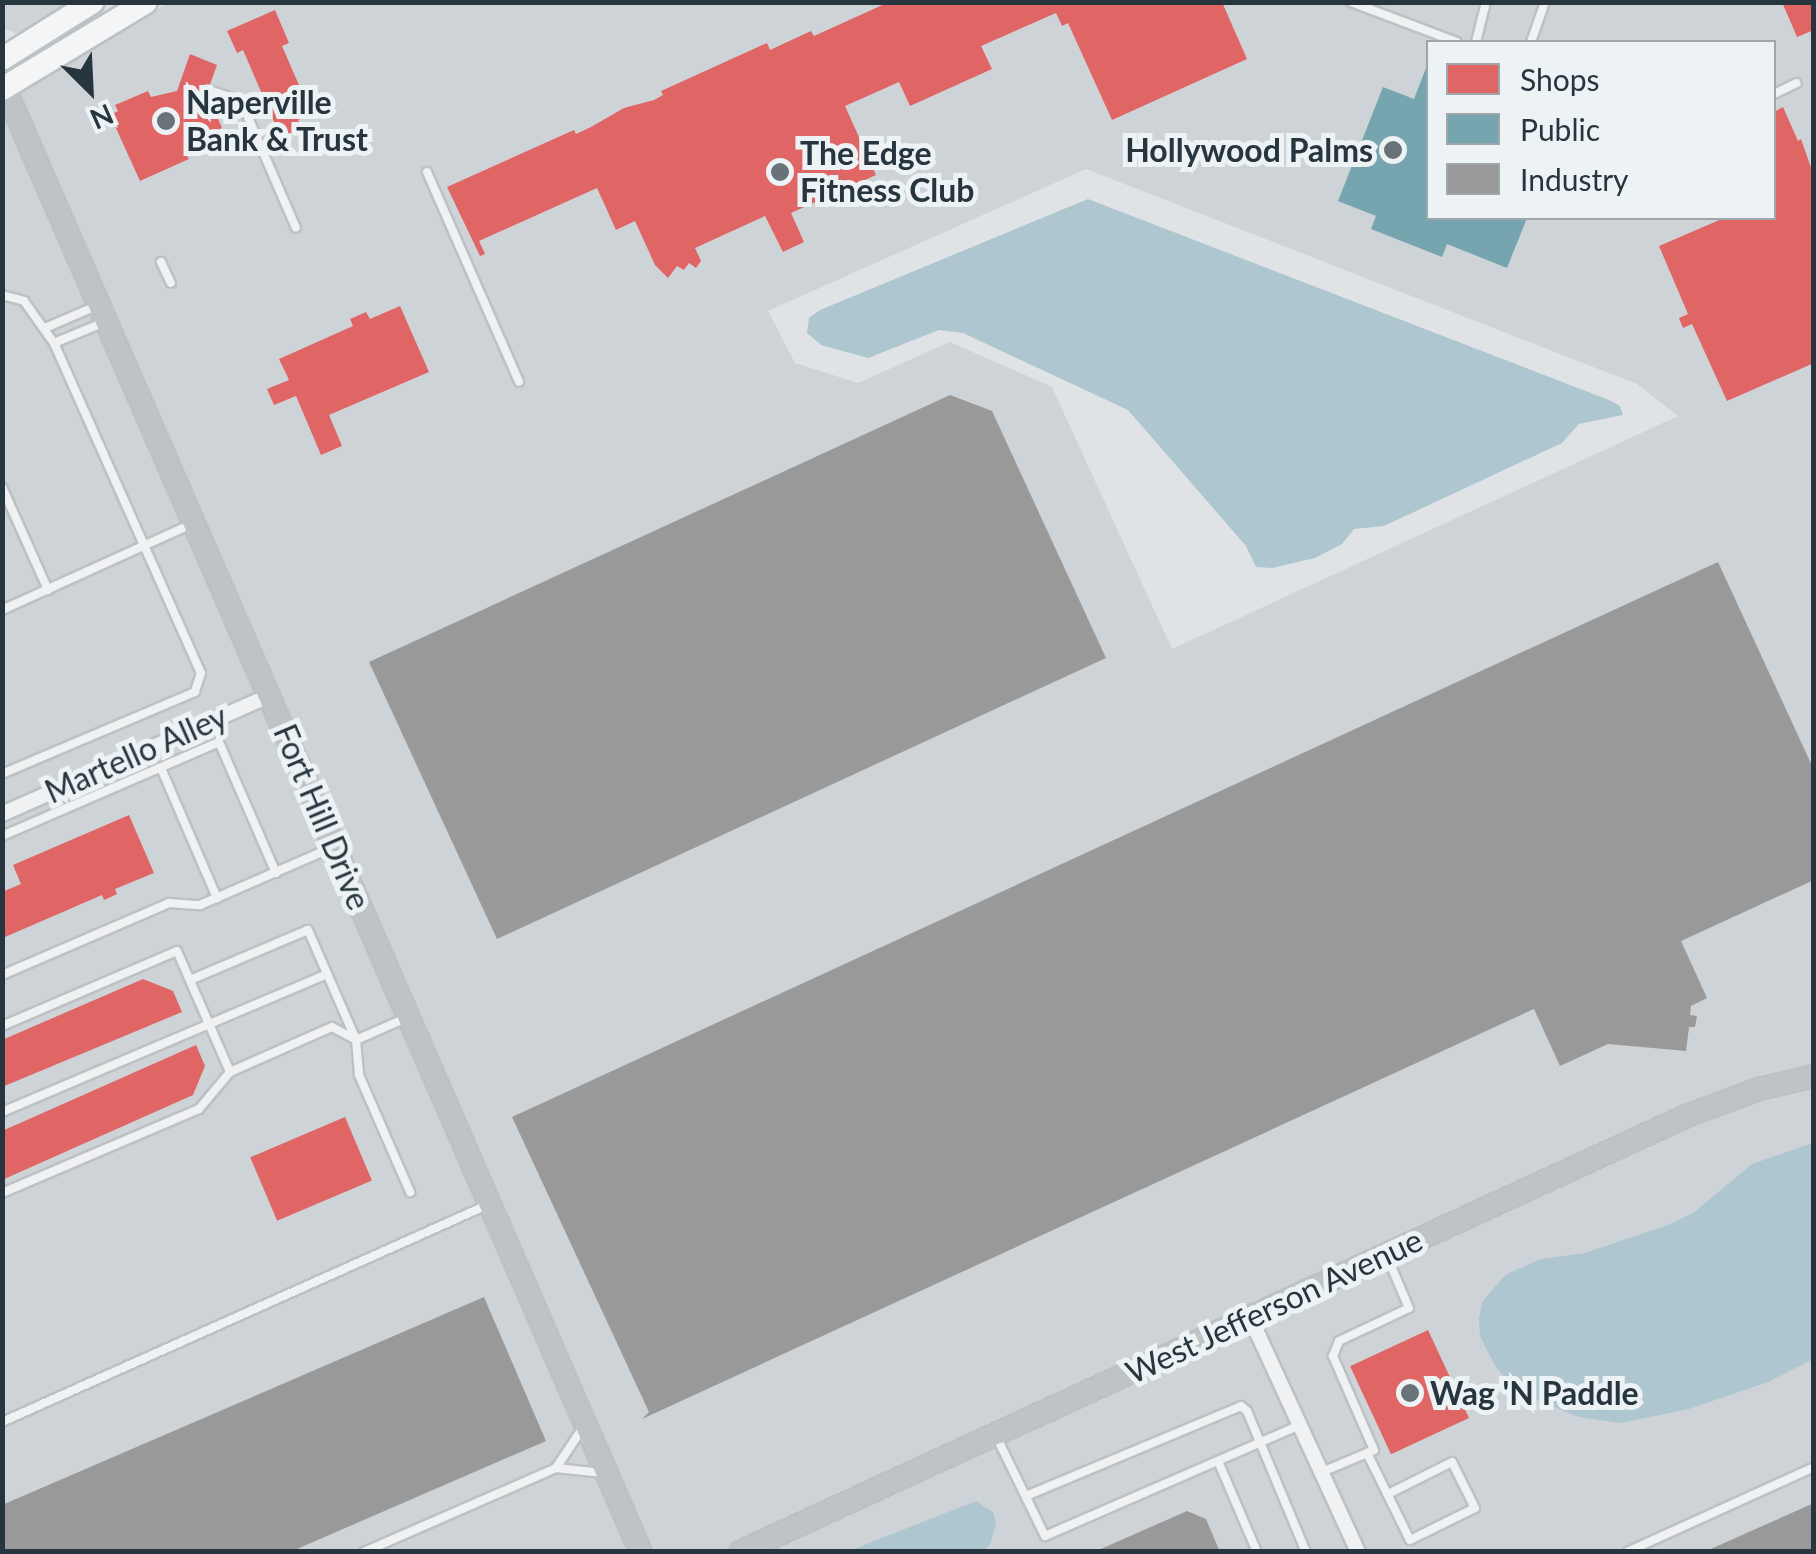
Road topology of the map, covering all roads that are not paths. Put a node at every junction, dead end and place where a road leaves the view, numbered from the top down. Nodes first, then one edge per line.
1 (93, 2) edge
2 (146, 2) edge
3 (1351, 2) edge
4 (1486, 2) edge
5 (1545, 2) edge
6 (1452, 40) edge
7 (1476, 40) edge
8 (1532, 40) edge
9 (2, 58) edge
10 (1797, 83) dead end
11 (3, 86) edge
12 (208, 90) dead end
13 (1776, 93) edge
14 (428, 172) dead end
15 (296, 228) dead end
16 (161, 262) dead end
17 (170, 283) dead end
18 (2, 295) edge
19 (104, 312) junction
20 (46, 328) junction
21 (54, 344) junction
22 (518, 382) dead end
23 (2, 488) edge
24 (195, 522) junction
25 (142, 546) junction
26 (48, 590) junction
27 (2, 610) edge
28 (270, 694) junction
29 (161, 768) junction
30 (2, 774) edge
31 (2, 814) edge
32 (2, 836) edge
33 (335, 847) junction
34 (276, 872) junction
35 (217, 898) junction
36 (327, 974) junction
37 (2, 975) edge
38 (190, 980) junction
39 (409, 1017) junction
40 (209, 1024) junction
41 (2, 1026) edge
42 (356, 1040) junction
43 (230, 1072) junction
44 (1814, 1076) edge
45 (2, 1112) edge
46 (410, 1192) dead end
47 (2, 1193) edge
48 (490, 1204) junction
49 (1386, 1255) junction
50 (1250, 1317) junction
51 (2, 1422) edge
52 (586, 1424) junction
53 (1298, 1426) junction
54 (995, 1434) junction
55 (1261, 1443) junction
56 (1367, 1453) junction
57 (1218, 1461) junction
58 (1814, 1467) edge
59 (556, 1468) junction
60 (1319, 1473) junction
61 (607, 1474) junction
62 (1388, 1494) junction
63 (1026, 1496) junction
64 (364, 1552) edge
65 (641, 1552) edge
66 (740, 1552) edge
67 (1257, 1552) edge
68 (1306, 1552) edge
69 (1358, 1552) edge
70 (1627, 1552) edge

1 - 9 main road
2 - 11 main road
3 - 6 lane
4 - 7 lane
5 - 8 lane
10 - 13 lane
11 - 19 street, Fort Hill Drive
12 - 15 lane
14 - 22 lane
16 - 17 lane
18 - 20 lane
19 - 20 lane
19 - 21 lane
19 - 24 street, Fort Hill Drive
20 - 21 lane
21 - 25 lane
23 - 26 lane
24 - 25 lane
24 - 28 street, Fort Hill Drive
25 - 26 lane
25 - 30 lane
26 - 27 lane
28 - 31 street, Martello Alley
28 - 33 street, Fort Hill Drive
29 - 32 lane
29 - 34 lane
29 - 35 lane
33 - 34 lane
33 - 39 street, Fort Hill Drive
34 - 35 lane
35 - 37 lane
36 - 38 lane
36 - 40 lane
36 - 42 lane
38 - 40 lane
38 - 41 lane
39 - 42 lane
39 - 48 street, Fort Hill Drive
40 - 43 lane
40 - 45 lane
42 - 43 lane
42 - 46 lane
43 - 47 lane
44 - 49 street, West Jefferson Avenue
48 - 51 lane
48 - 52 street, Fort Hill Drive
49 - 50 street, West Jefferson Avenue
49 - 56 lane
50 - 53 street
50 - 54 street, West Jefferson Avenue
52 - 59 lane
52 - 61 street, Fort Hill Drive
53 - 55 lane
53 - 60 street
54 - 63 lane
54 - 66 street, West Jefferson Avenue
55 - 57 lane
55 - 63 lane
55 - 68 lane
56 - 60 lane
56 - 62 lane
57 - 63 lane
57 - 67 lane
58 - 70 lane
59 - 61 lane
59 - 64 lane
60 - 69 street
61 - 65 street, Fort Hill Drive
62 - 62 lane

